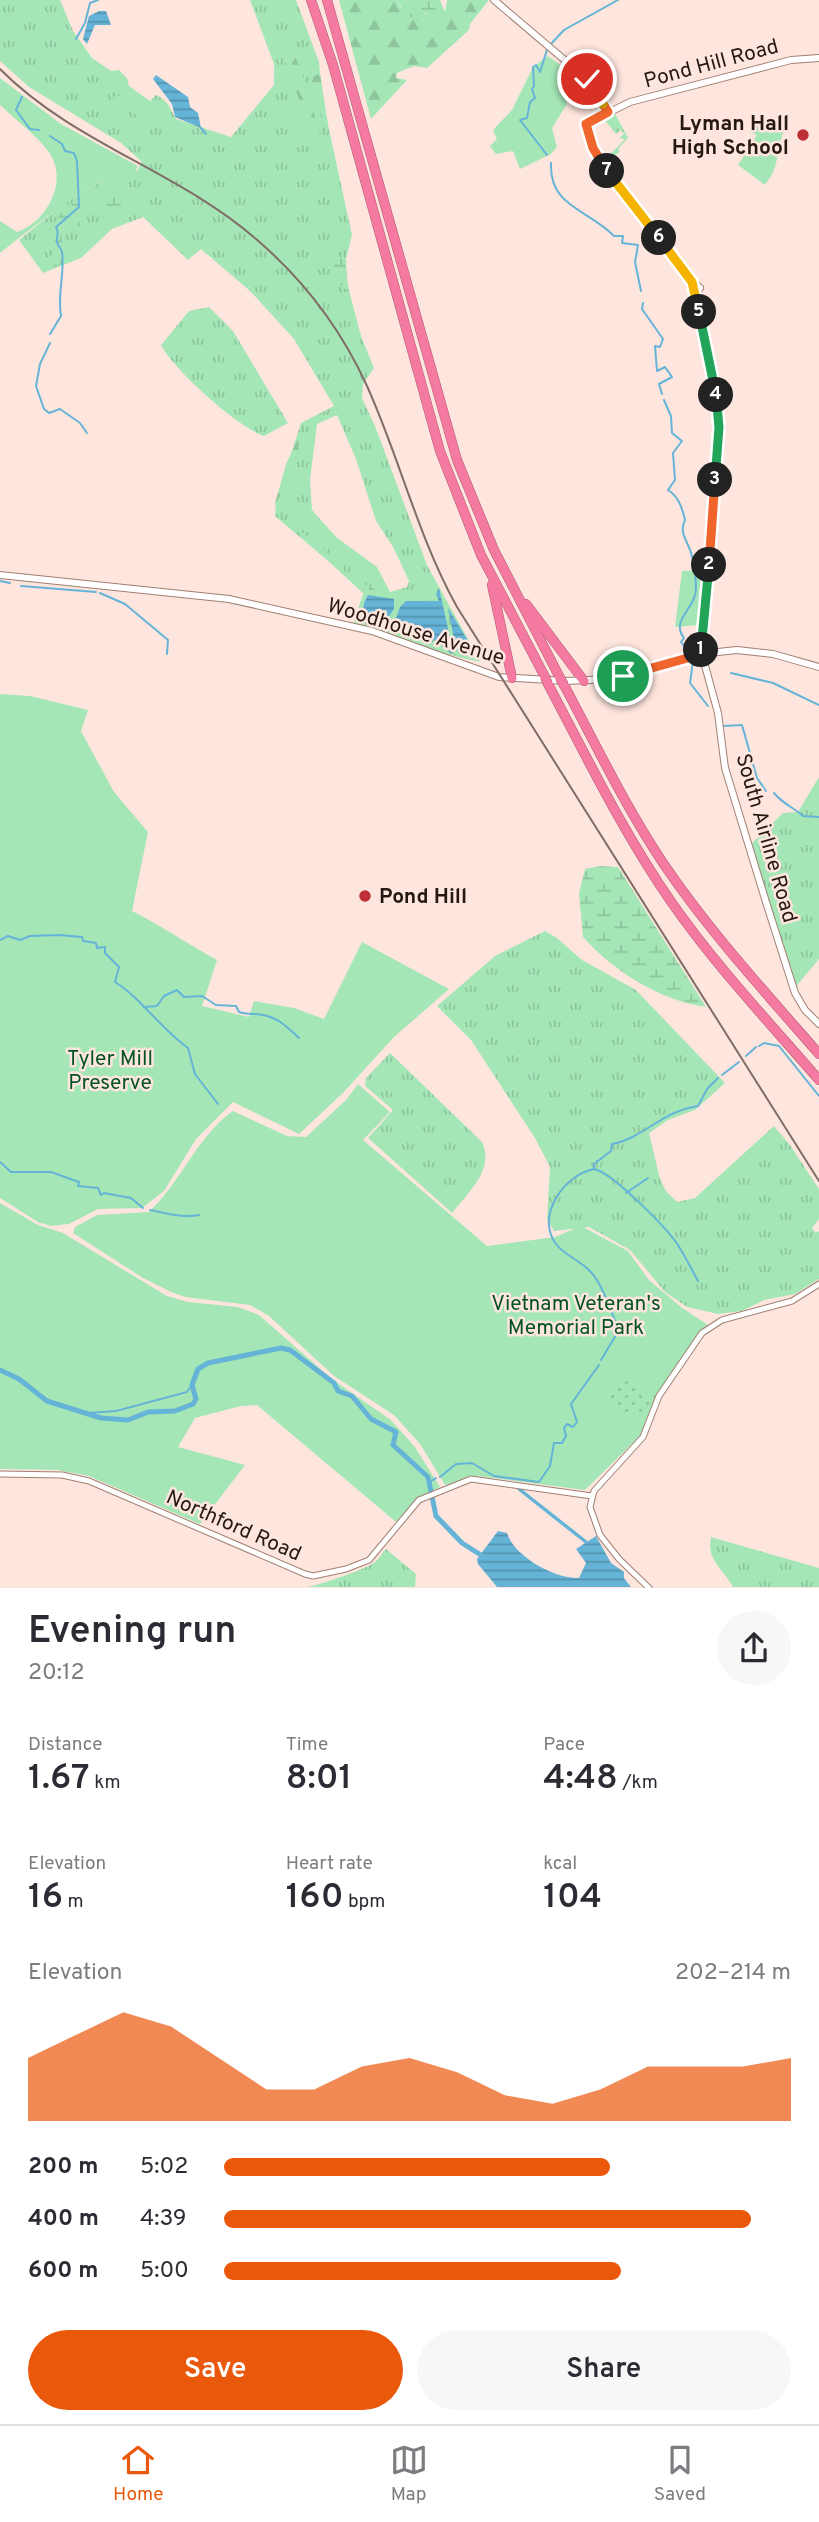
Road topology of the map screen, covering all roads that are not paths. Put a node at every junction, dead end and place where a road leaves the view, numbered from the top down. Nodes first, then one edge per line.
1 (311, 0) edge
2 (327, 0) edge
3 (494, 0) edge
4 (819, 58) edge
5 (608, 112) junction
6 (692, 282) junction
7 (695, 295) junction
8 (484, 560) junction
9 (0, 575) edge
10 (507, 577) junction
11 (702, 654) junction
12 (819, 667) edge
13 (512, 678) junction
14 (584, 681) junction
15 (819, 1024) edge
16 (819, 1054) edge
17 (819, 1080) edge
18 (819, 1284) edge
19 (0, 1474) edge
20 (592, 1496) junction
21 (649, 1587) edge

1 - 8 highway
2 - 10 highway
3 - 5 main road
4 - 5 main road, Pond Hill Road
5 - 6 main road, Pond Hill Road
6 - 7 main road, South Airline Road
6 - 7 main road
7 - 11 main road, South Airline Road
8 - 13 highway
8 - 17 highway
9 - 13 main road, Woodhouse Avenue
10 - 14 highway
10 - 16 highway
11 - 12 main road, Woodhouse Avenue
11 - 14 main road, Woodhouse Avenue
11 - 15 main road, South Airline Road
13 - 14 main road, Woodhouse Avenue
18 - 20 street
19 - 20 street, Northford Road
20 - 21 street

